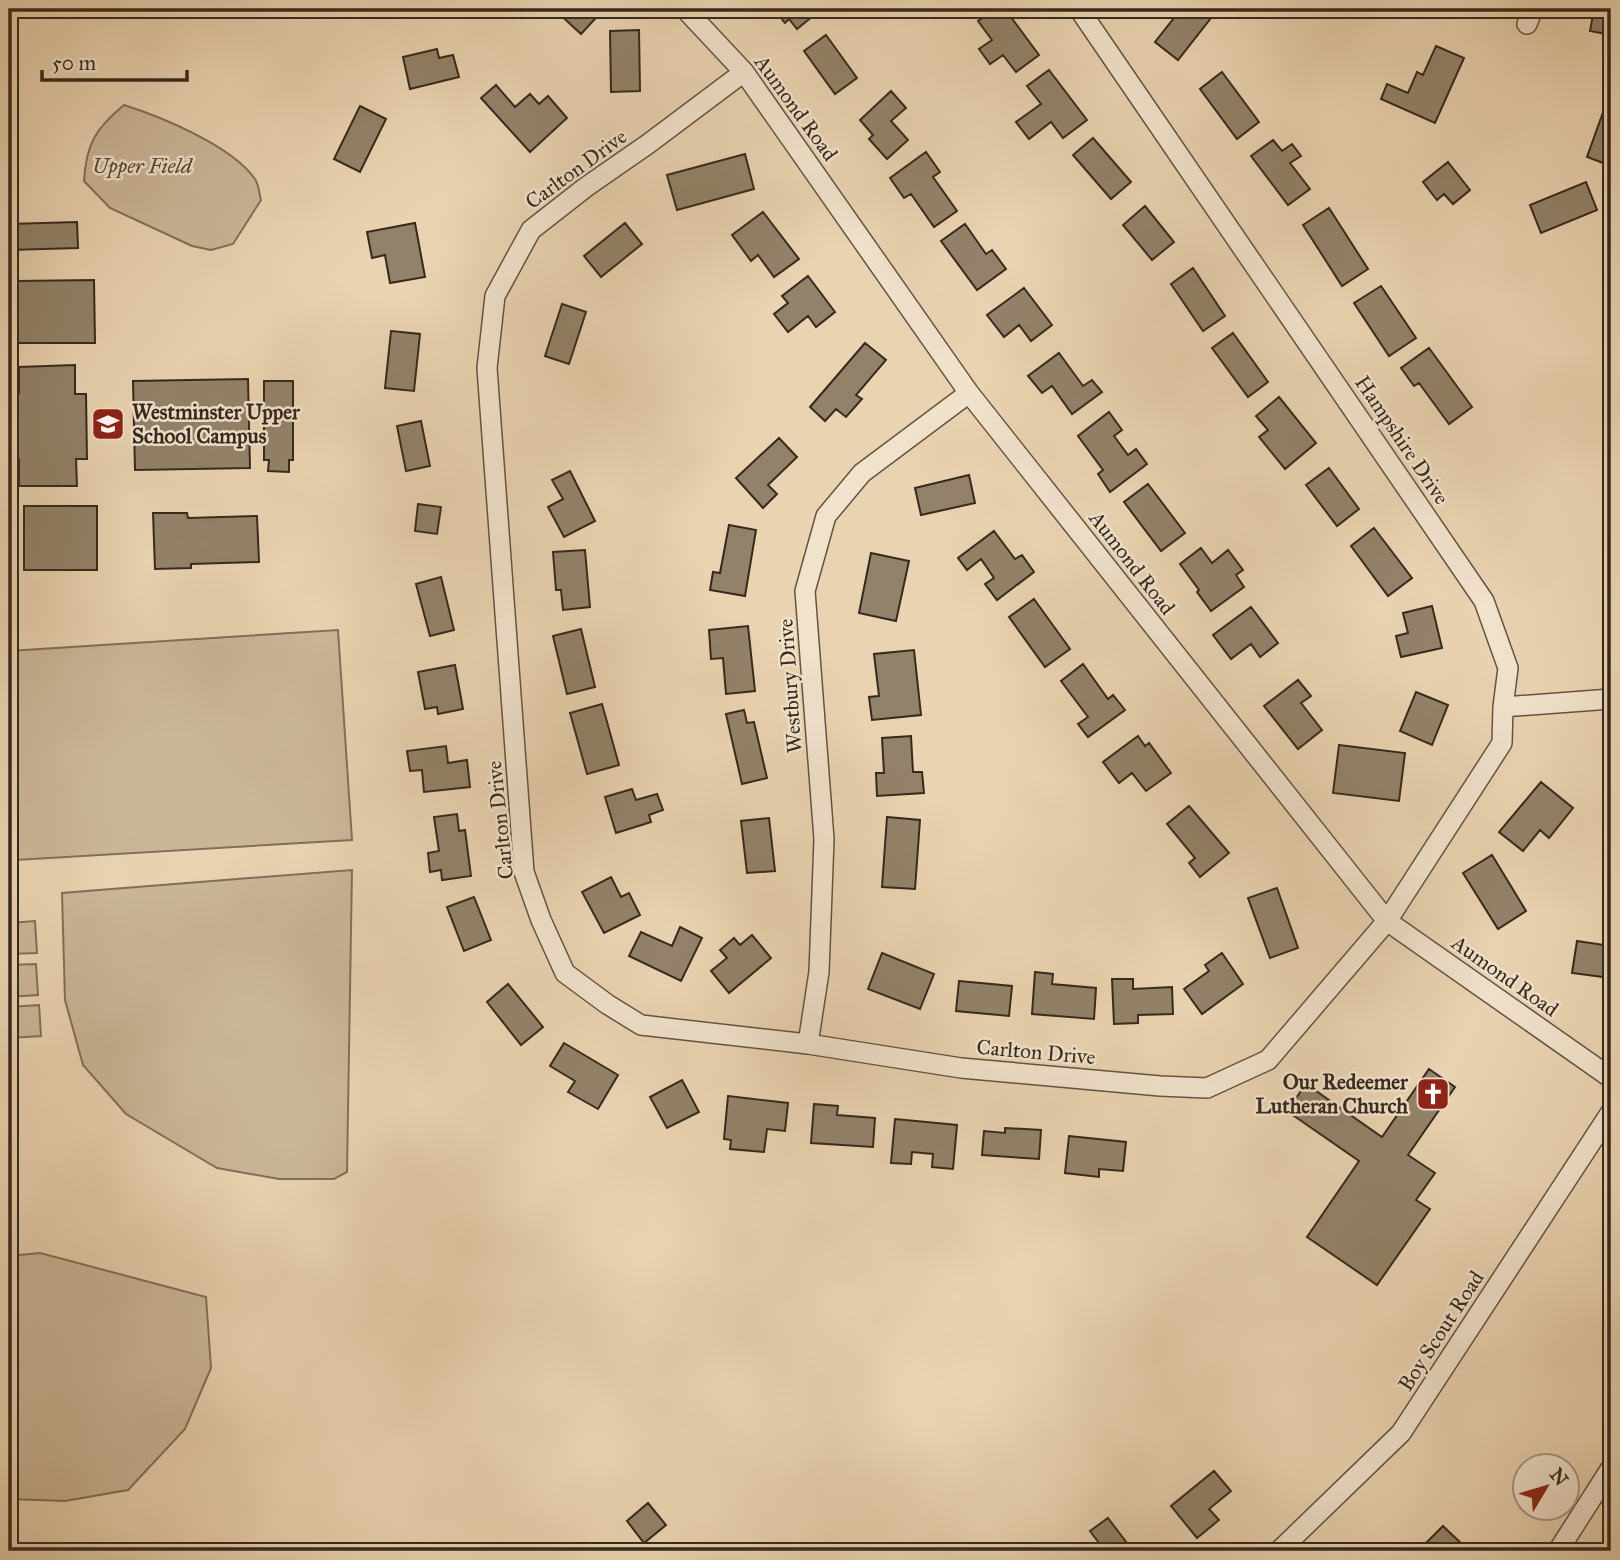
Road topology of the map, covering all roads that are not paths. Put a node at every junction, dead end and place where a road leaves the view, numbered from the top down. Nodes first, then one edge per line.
1 (685, 9) edge
2 (1079, 9) edge
3 (744, 72) junction
4 (969, 393) junction
5 (1611, 699) edge
6 (1503, 707) junction
7 (1387, 921) junction
8 (808, 1044) junction
9 (1611, 1078) edge
10 (1611, 1112) edge
11 (1611, 1468) edge
12 (1279, 1551) edge
13 (1558, 1551) edge

1 - 3 street, Aumond Road
2 - 6 street, Hampshire Drive
3 - 4 street, Aumond Road
3 - 8 street, Carlton Drive
4 - 7 street, Aumond Road
4 - 8 street, Westbury Drive
5 - 6 street
6 - 7 street, Hampshire Drive
7 - 8 street, Carlton Drive
7 - 9 street, Aumond Road
10 - 12 street, Boy Scout Road
11 - 13 street

